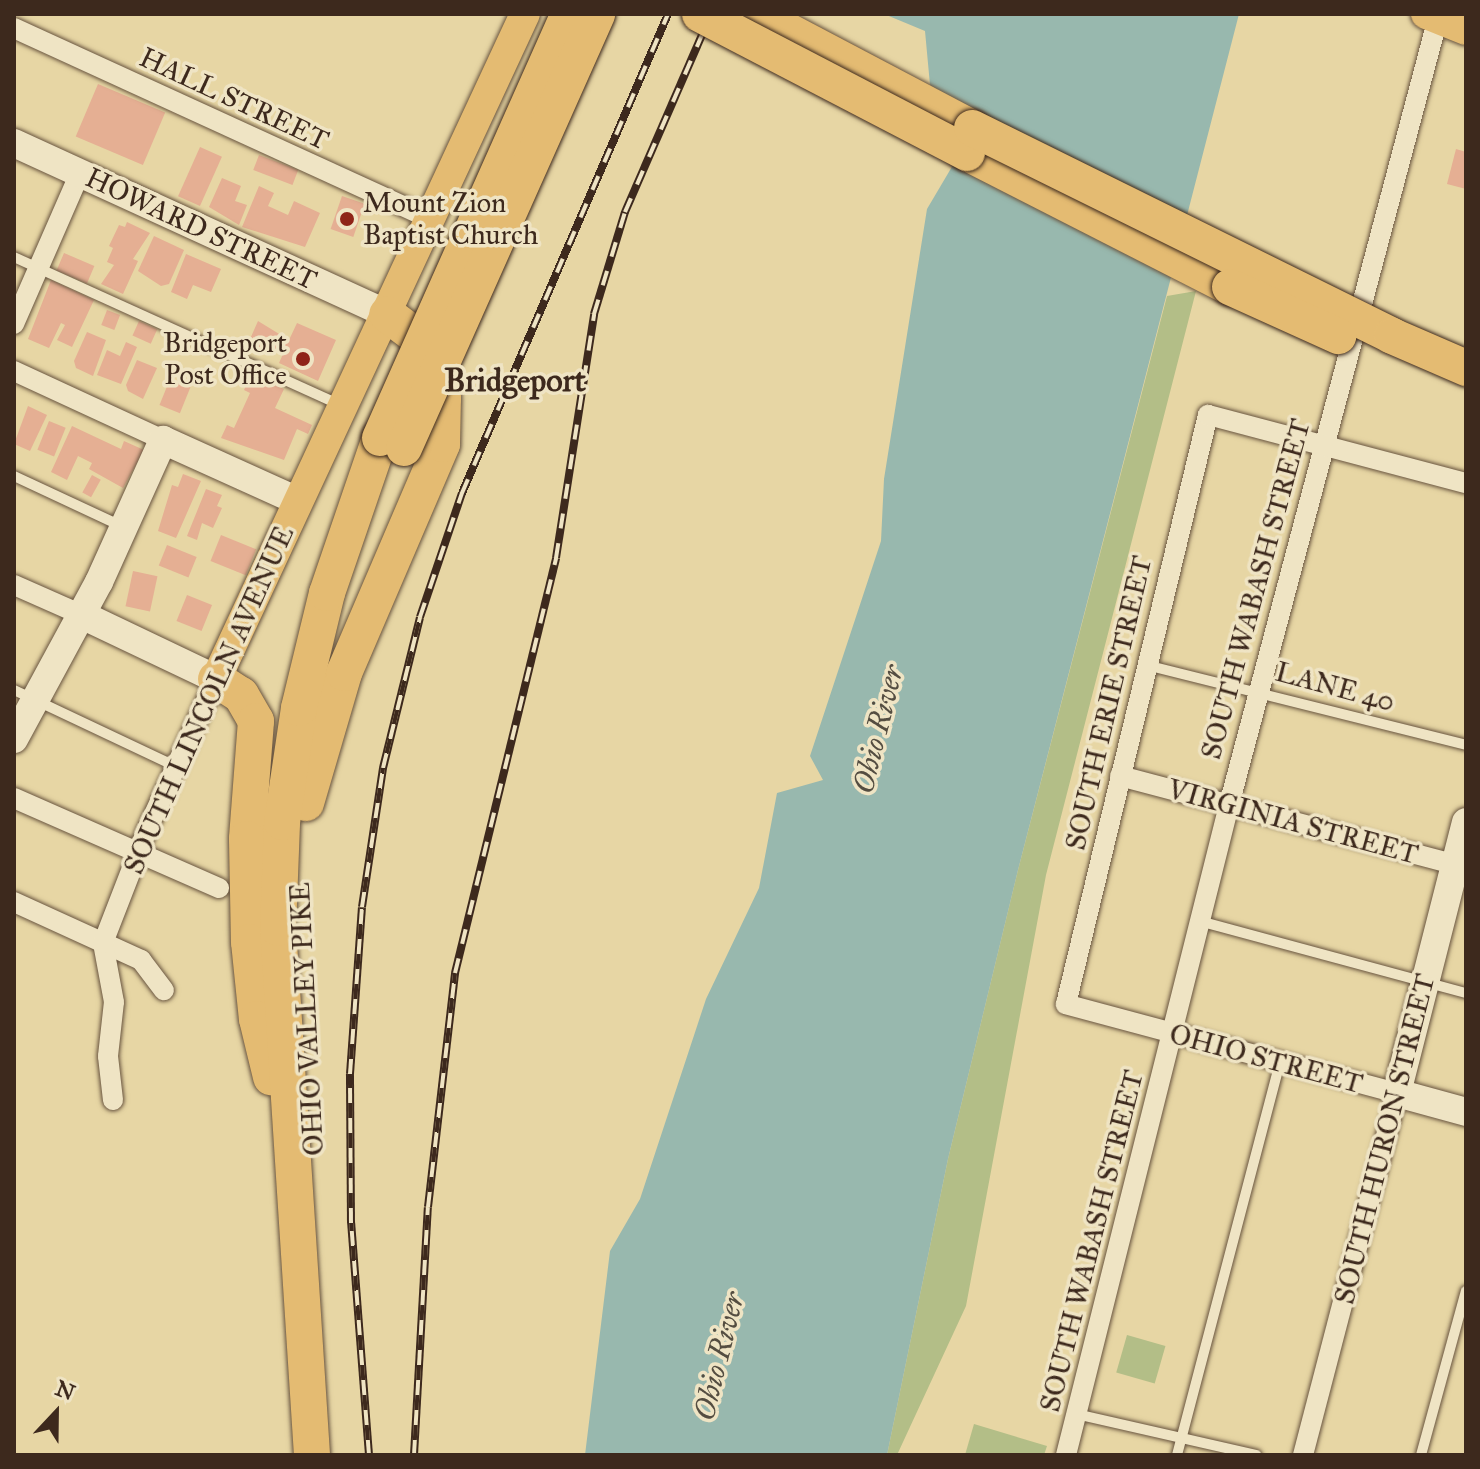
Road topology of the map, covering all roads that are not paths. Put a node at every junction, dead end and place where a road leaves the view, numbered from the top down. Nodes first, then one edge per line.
1 (525, 14) edge
2 (569, 14) edge
3 (597, 14) edge
4 (700, 14) edge
5 (756, 14) edge
6 (1432, 16) edge
7 (14, 28) edge
8 (1466, 30) edge
9 (969, 140) junction
10 (14, 143) edge
11 (80, 173) junction
12 (432, 219) junction
13 (14, 257) edge
14 (40, 268) junction
15 (387, 314) junction
16 (14, 324) edge
17 (1466, 368) edge
18 (14, 371) edge
19 (1466, 394) edge
20 (344, 407) junction
21 (163, 440) junction
22 (392, 443) junction
23 (1322, 449) junction
24 (14, 476) edge
25 (1466, 483) edge
26 (298, 501) junction
27 (122, 527) junction
28 (14, 585) edge
29 (82, 615) junction
30 (1146, 665) junction
31 (216, 679) junction
32 (1259, 692) junction
33 (25, 696) edge
34 (14, 739) edge
35 (1466, 745) edge
36 (175, 766) junction
37 (1120, 776) junction
38 (14, 798) edge
39 (1229, 805) junction
40 (1466, 822) edge
41 (301, 824) junction
42 (138, 852) junction
43 (1460, 865) edge
44 (219, 888) dead end
45 (14, 902) edge
46 (1199, 921) junction
47 (103, 943) junction
48 (1425, 982) junction
49 (164, 990) dead end
50 (1466, 993) edge
51 (1066, 1004) joint
52 (1173, 1035) junction
53 (1280, 1062) junction
54 (1397, 1093) junction
55 (113, 1100) dead end
56 (1466, 1112) edge
57 (293, 1168) junction
58 (1466, 1291) edge
59 (1076, 1414) junction
60 (1181, 1438) junction
61 (312, 1455) edge
62 (336, 1455) edge
63 (1066, 1455) edge
64 (1177, 1455) edge
65 (1256, 1455) edge
66 (1303, 1455) edge
67 (1421, 1455) edge

1 - 12 main road, SOUTH LINCOLN AVENUE
2 - 22 highway, OHIO VALLEY PIKE, bridge
3 - 22 highway, OHIO VALLEY PIKE, bridge
4 - 9 highway, bridge
5 - 9 highway
6 - 8 main road
6 - 23 street, SOUTH WABASH STREET
7 - 12 street, HALL STREET
9 - 17 highway, bridge
9 - 19 highway, bridge
10 - 11 street, HOWARD STREET
11 - 14 street
11 - 15 street, HOWARD STREET
12 - 15 main road, SOUTH LINCOLN AVENUE
13 - 14 lane
14 - 16 street
14 - 20 lane
15 - 20 main road, SOUTH LINCOLN AVENUE
15 - 41 highway
18 - 21 street
20 - 26 main road, SOUTH LINCOLN AVENUE
21 - 26 street
21 - 27 street
22 - 41 highway, OHIO VALLEY PIKE
22 - 57 highway, OHIO VALLEY PIKE
23 - 25 street
23 - 30 street, SOUTH ERIE STREET
23 - 32 street, SOUTH WABASH STREET
24 - 27 lane
26 - 31 main road, SOUTH LINCOLN AVENUE
27 - 29 street
28 - 29 street
29 - 31 street
29 - 33 street
30 - 32 lane, LANE 40
30 - 37 street, SOUTH ERIE STREET
31 - 36 street, SOUTH LINCOLN AVENUE
31 - 57 highway
32 - 35 lane, LANE 40
32 - 39 street, SOUTH WABASH STREET
33 - 34 street
33 - 36 lane
36 - 42 street, SOUTH LINCOLN AVENUE
37 - 39 street, VIRGINIA STREET
37 - 51 street, SOUTH ERIE STREET
38 - 42 street
39 - 43 street, VIRGINIA STREET
39 - 46 street, SOUTH WABASH STREET
40 - 43 street, SOUTH HURON STREET
41 - 62 highway, OHIO VALLEY PIKE
42 - 44 street
42 - 47 street, SOUTH LINCOLN AVENUE
43 - 48 street, SOUTH HURON STREET
45 - 47 street
46 - 48 lane
46 - 52 street, SOUTH WABASH STREET
47 - 49 street
47 - 55 street
48 - 50 lane
48 - 54 street, SOUTH HURON STREET
51 - 52 street, OHIO STREET
52 - 53 street, OHIO STREET
52 - 59 street, SOUTH WABASH STREET
53 - 54 street, OHIO STREET
53 - 60 lane
54 - 56 street, OHIO STREET
54 - 66 street, SOUTH HURON STREET
57 - 61 highway, OHIO VALLEY PIKE
58 - 67 lane
59 - 60 lane
59 - 63 street, SOUTH WABASH STREET
60 - 64 lane
60 - 65 lane

